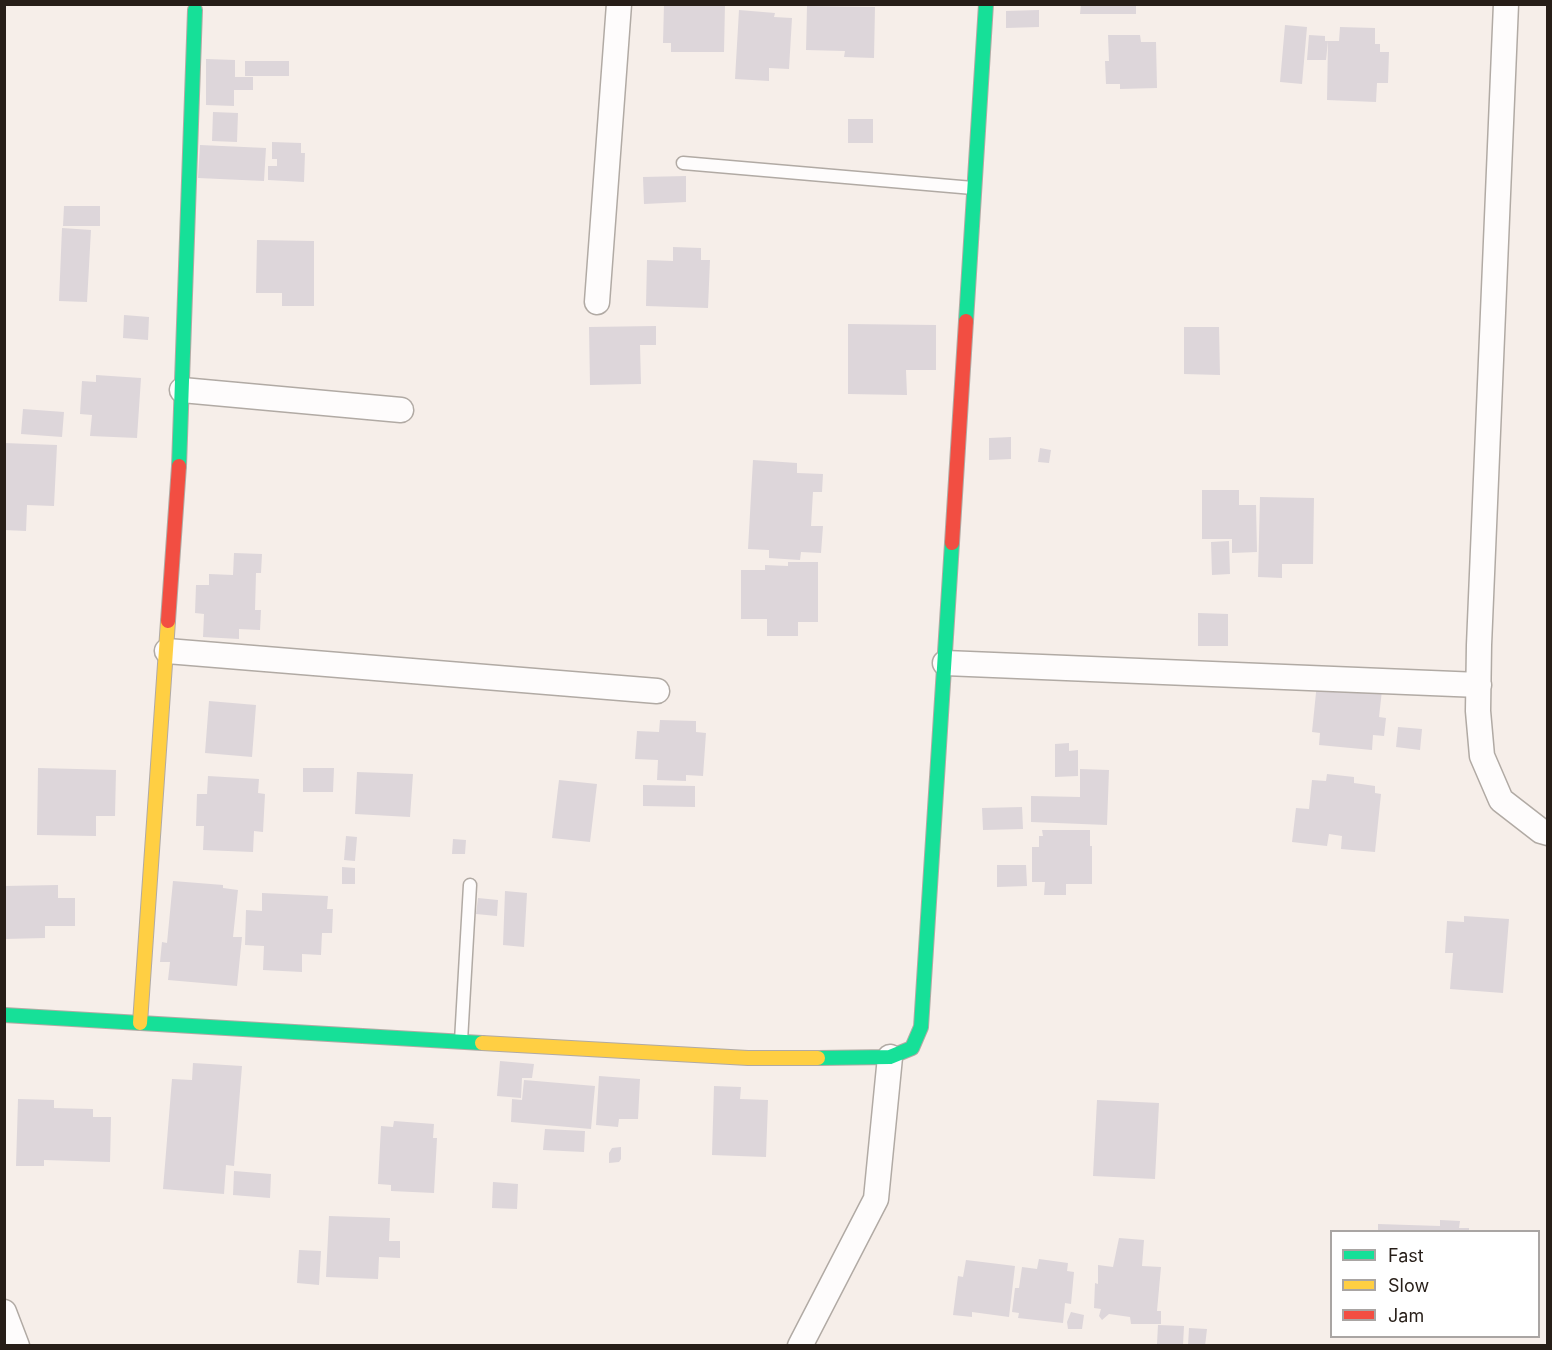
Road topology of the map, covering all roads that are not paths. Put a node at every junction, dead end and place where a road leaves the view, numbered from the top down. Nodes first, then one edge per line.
1 (619, 4) edge
2 (986, 4) edge
3 (1506, 4) edge
4 (195, 10) dead end
5 (683, 163) dead end
6 (975, 188) junction
7 (597, 302) dead end
8 (182, 390) junction
9 (401, 410) dead end
10 (166, 651) junction
11 (945, 663) junction
12 (1479, 685) junction
13 (657, 691) dead end
14 (1548, 833) edge
15 (470, 885) dead end
16 (4, 1015) edge
17 (141, 1023) junction
18 (461, 1042) junction
19 (890, 1057) junction
20 (800, 1346) edge

1 - 7 street
2 - 6 street
3 - 12 street
4 - 8 street
5 - 6 lane
6 - 11 street
8 - 9 street
8 - 10 street
10 - 13 street
10 - 17 street
11 - 12 street
11 - 19 street
12 - 14 street
15 - 18 lane
16 - 17 street
17 - 18 street
18 - 19 street
19 - 20 street

